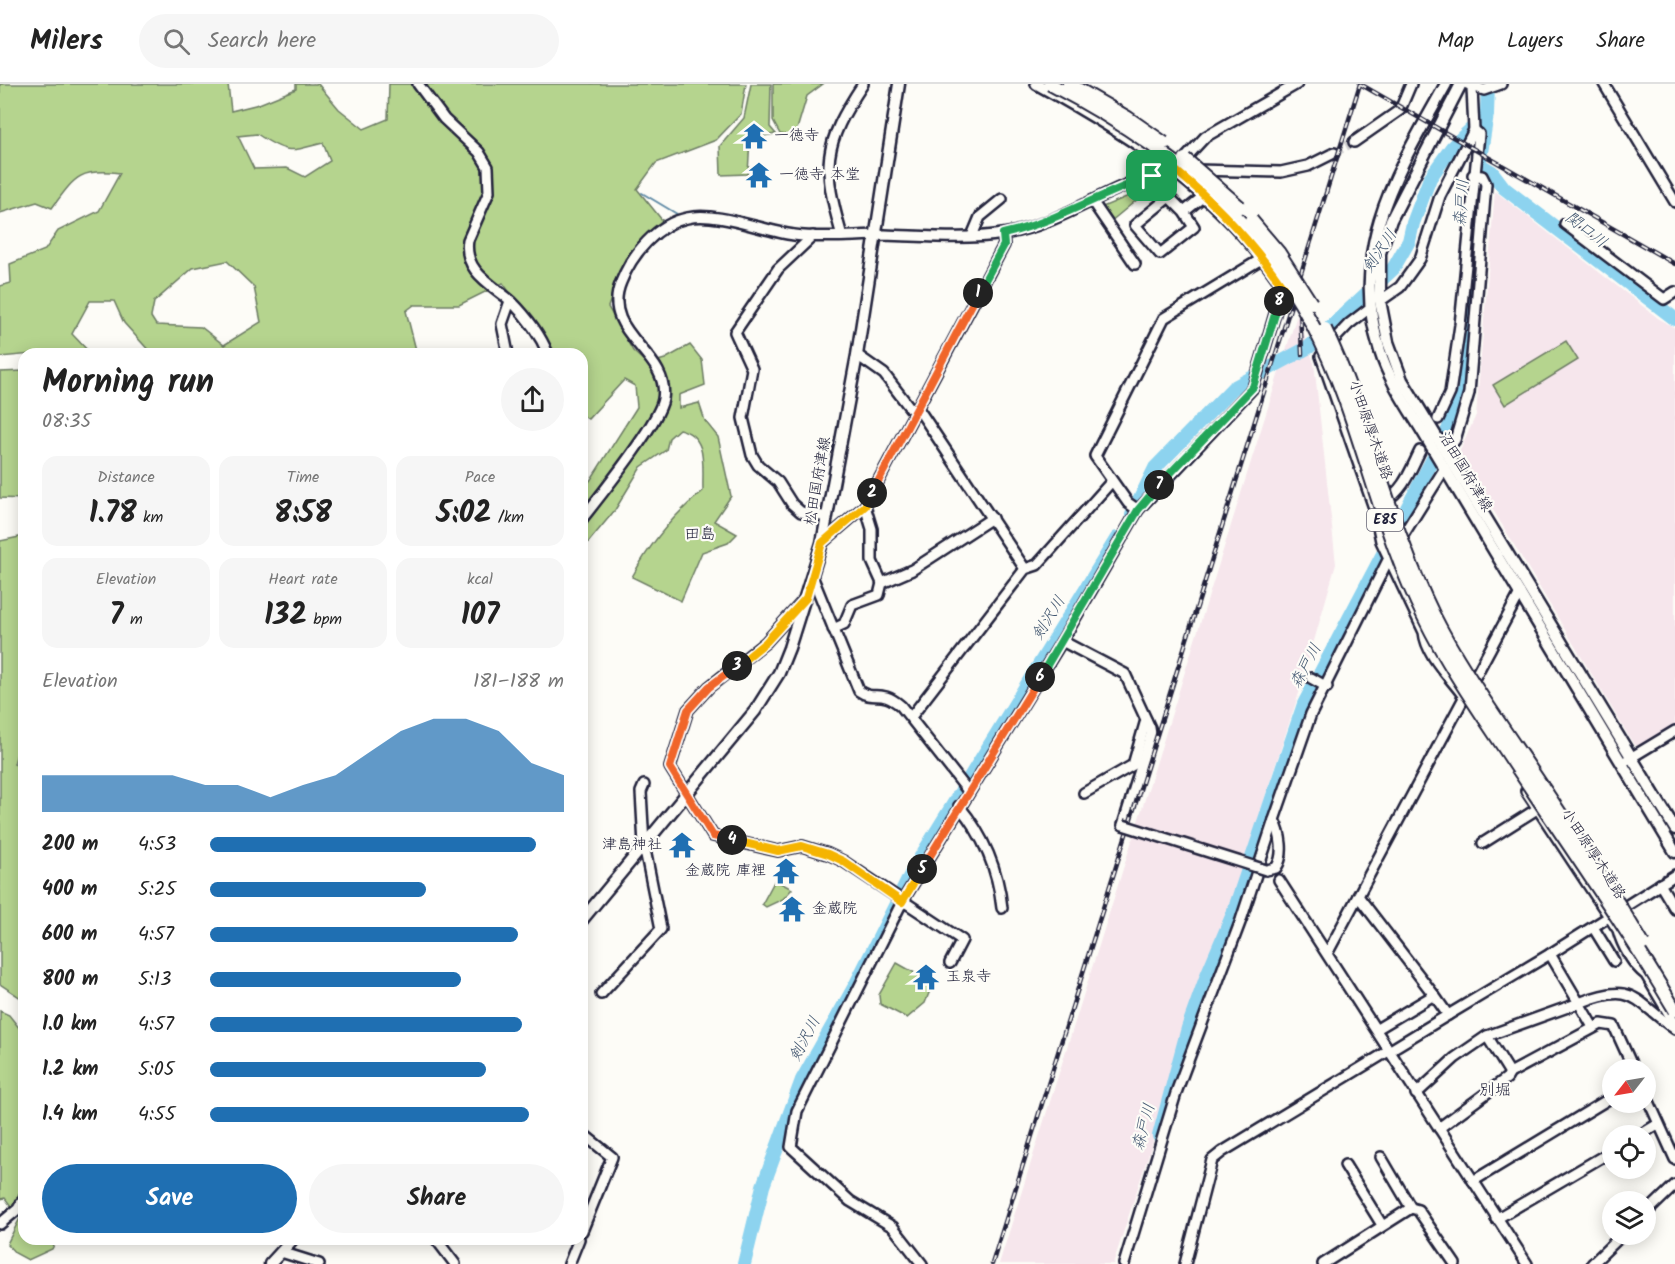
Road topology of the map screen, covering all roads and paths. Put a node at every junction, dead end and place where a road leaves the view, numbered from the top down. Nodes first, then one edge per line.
1 (418, 84) edge
2 (863, 84) edge
3 (899, 84) edge
4 (1036, 84) edge
5 (1050, 84) edge
6 (1069, 84) edge
7 (1297, 84) edge
8 (1411, 84) edge
9 (1446, 84) edge
10 (1604, 84) edge
11 (1467, 85) edge
12 (1498, 86) edge
13 (1474, 130) junction
14 (1354, 142) tunnel mouth
15 (1334, 153) tunnel mouth
16 (1175, 170) junction
17 (1478, 175) junction
18 (1205, 195) junction
19 (1002, 199) dead end
20 (1092, 201) junction
21 (1675, 202) edge
22 (1184, 212) junction
23 (1564, 224) dead end
24 (1003, 234) junction
25 (876, 235) junction
26 (813, 236) junction
27 (842, 236) junction
28 (972, 236) junction
29 (1263, 258) junction
30 (1135, 264) dead end
31 (1675, 292) edge
32 (510, 301) junction
33 (1376, 304) junction
34 (507, 348) edge
35 (545, 348) edge
36 (857, 355) junction
37 (915, 409) junction
38 (1438, 418) dead end
39 (1420, 451) dead end
40 (1446, 460) junction
41 (1112, 481) junction
42 (865, 506) junction
43 (1374, 508) junction
44 (1137, 510) junction
45 (588, 511) edge
46 (827, 518) junction
47 (992, 518) junction
48 (822, 543) junction
49 (1389, 557) junction
50 (1025, 569) junction
51 (812, 576) junction
52 (882, 583) junction
53 (1520, 594) junction
54 (806, 598) junction
55 (833, 629) junction
56 (1062, 641) junction
57 (1311, 678) dead end
58 (1327, 687) junction
59 (1463, 696) junction
60 (911, 717) junction
61 (1146, 720) junction
62 (1675, 731) edge
63 (1632, 757) junction
64 (1622, 763) junction
65 (644, 785) dead end
66 (968, 791) junction
67 (687, 793) junction
68 (1084, 793) dead end
69 (959, 806) junction
70 (1537, 809) junction
71 (1274, 820) junction
72 (1675, 829) edge
73 (1483, 843) dead end
74 (644, 845) junction
75 (1675, 852) edge
76 (1675, 875) edge
77 (1279, 880) dead end
78 (1660, 884) junction
79 (1358, 896) junction
80 (902, 902) junction
81 (1002, 908) dead end
82 (1675, 909) edge
83 (588, 913) edge
84 (1610, 918) junction
85 (1593, 927) junction
86 (1328, 952) junction
87 (1550, 954) junction
88 (1614, 962) dead end
89 (950, 963) dead end
90 (601, 994) dead end
91 (1434, 995) junction
92 (1675, 997) edge
93 (1580, 1003) junction
94 (1675, 1010) edge
95 (1448, 1015) junction
96 (1675, 1024) edge
97 (1593, 1026) junction
98 (1377, 1029) junction
99 (1675, 1029) edge
100 (1487, 1036) junction
101 (1389, 1050) junction
102 (1629, 1059) edge
103 (1509, 1073) junction
104 (1416, 1094) junction
105 (1602, 1103) edge
106 (1653, 1113) edge
107 (1658, 1124) joint
108 (1439, 1128) junction
109 (588, 1138) edge
110 (1602, 1157) edge
111 (1381, 1158) dead end
112 (1675, 1159) edge
113 (1345, 1165) dead end
114 (1473, 1181) junction
115 (1675, 1185) edge
116 (1656, 1203) edge
117 (1411, 1208) junction
118 (18, 1209) edge
119 (588, 1216) edge
120 (1496, 1219) junction
121 (0, 1224) edge
122 (1382, 1226) junction
123 (287, 1245) edge
124 (441, 1245) edge
125 (577, 1245) edge
126 (1612, 1245) edge
127 (281, 1252) junction
128 (270, 1264) edge
129 (319, 1264) edge
130 (455, 1264) edge
131 (569, 1264) edge
132 (922, 1264) edge
133 (1124, 1264) edge
134 (1185, 1264) edge
135 (1323, 1264) edge
136 (1455, 1264) edge
137 (1527, 1264) edge
138 (1592, 1264) edge

1 - 32 street
2 - 27 street
3 - 25 main road, 松田国府津線
4 - 16 street
5 - 94 highway, 小田原厚木道路 / E85, bridge
6 - 92 highway, 小田原厚木道路 / E85, bridge
7 - 16 street
8 - 14 street
9 - 33 main road, 沼田国府津線
10 - 21 street
11 - 12 street
11 - 13 street
11 - 33 main road, 沼田国府津線
13 - 17 street
13 - 33 street
15 - 16 street
16 - 18 street
16 - 20 street
17 - 38 street
17 - 40 street
18 - 22 street
18 - 29 street
19 - 28 street
20 - 24 street
20 - 30 street
22 - 22 street
23 - 31 street
24 - 28 street
24 - 37 street
25 - 27 street
25 - 28 street
25 - 36 main road, 松田国府津線
26 - 27 street
26 - 45 street
26 - 46 street
29 - 41 street
29 - 44 street
32 - 34 street
32 - 35 street
33 - 40 main road, 沼田国府津線
33 - 43 street
36 - 37 street
36 - 46 main road, 松田国府津線
37 - 42 street
37 - 47 street
39 - 43 street
40 - 49 street
40 - 53 main road, 沼田国府津線
40 - 63 main road, 沼田国府津線
41 - 44 street
41 - 50 street
42 - 48 street
42 - 52 street
43 - 49 street
44 - 56 street
46 - 48 main road, 松田国府津線
47 - 50 street
47 - 52 street
48 - 51 main road, 松田国府津線
49 - 58 street
49 - 59 street
50 - 60 street
51 - 54 main road, 松田国府津線
51 - 55 street
52 - 55 street
53 - 59 street
53 - 64 main road, 沼田国府津線
54 - 67 main road, 松田国府津線
54 - 67 street
55 - 60 street
56 - 61 street
56 - 66 street
57 - 58 street
58 - 71 street
59 - 70 street
59 - 79 street
60 - 66 street
61 - 68 street
61 - 71 street, bridge
62 - 63 street
63 - 64 street
63 - 72 main road, 沼田国府津線
64 - 75 main road, 沼田国府津線
65 - 74 street
66 - 69 street
67 - 74 main road, 松田国府津線
67 - 80 street
69 - 80 street
69 - 81 street
70 - 73 street
70 - 84 street
71 - 133 street
74 - 83 main road, 松田国府津線
74 - 90 street
76 - 78 street
77 - 86 street
78 - 82 street
78 - 84 street
79 - 86 street
79 - 91 street
80 - 89 street
80 - 132 street
84 - 85 street
84 - 96 street
85 - 87 street
85 - 88 street
86 - 98 street
87 - 93 street
87 - 95 street
91 - 95 street
91 - 98 street
93 - 97 street
93 - 99 street
93 - 100 street
95 - 101 street
97 - 102 street
97 - 103 street
98 - 101 street
100 - 103 street
100 - 104 street
101 - 104 street
101 - 134 street
103 - 108 street
104 - 108 street
105 - 114 street
106 - 107 street
107 - 112 street
108 - 114 street
109 - 119 street
110 - 120 street
111 - 117 street
113 - 122 street
114 - 120 street
115 - 116 street
117 - 122 street
117 - 136 street
118 - 121 street
120 - 137 street
122 - 135 street
123 - 127 main road
124 - 130 street
125 - 131 street
126 - 138 street
127 - 128 main road
127 - 129 street

